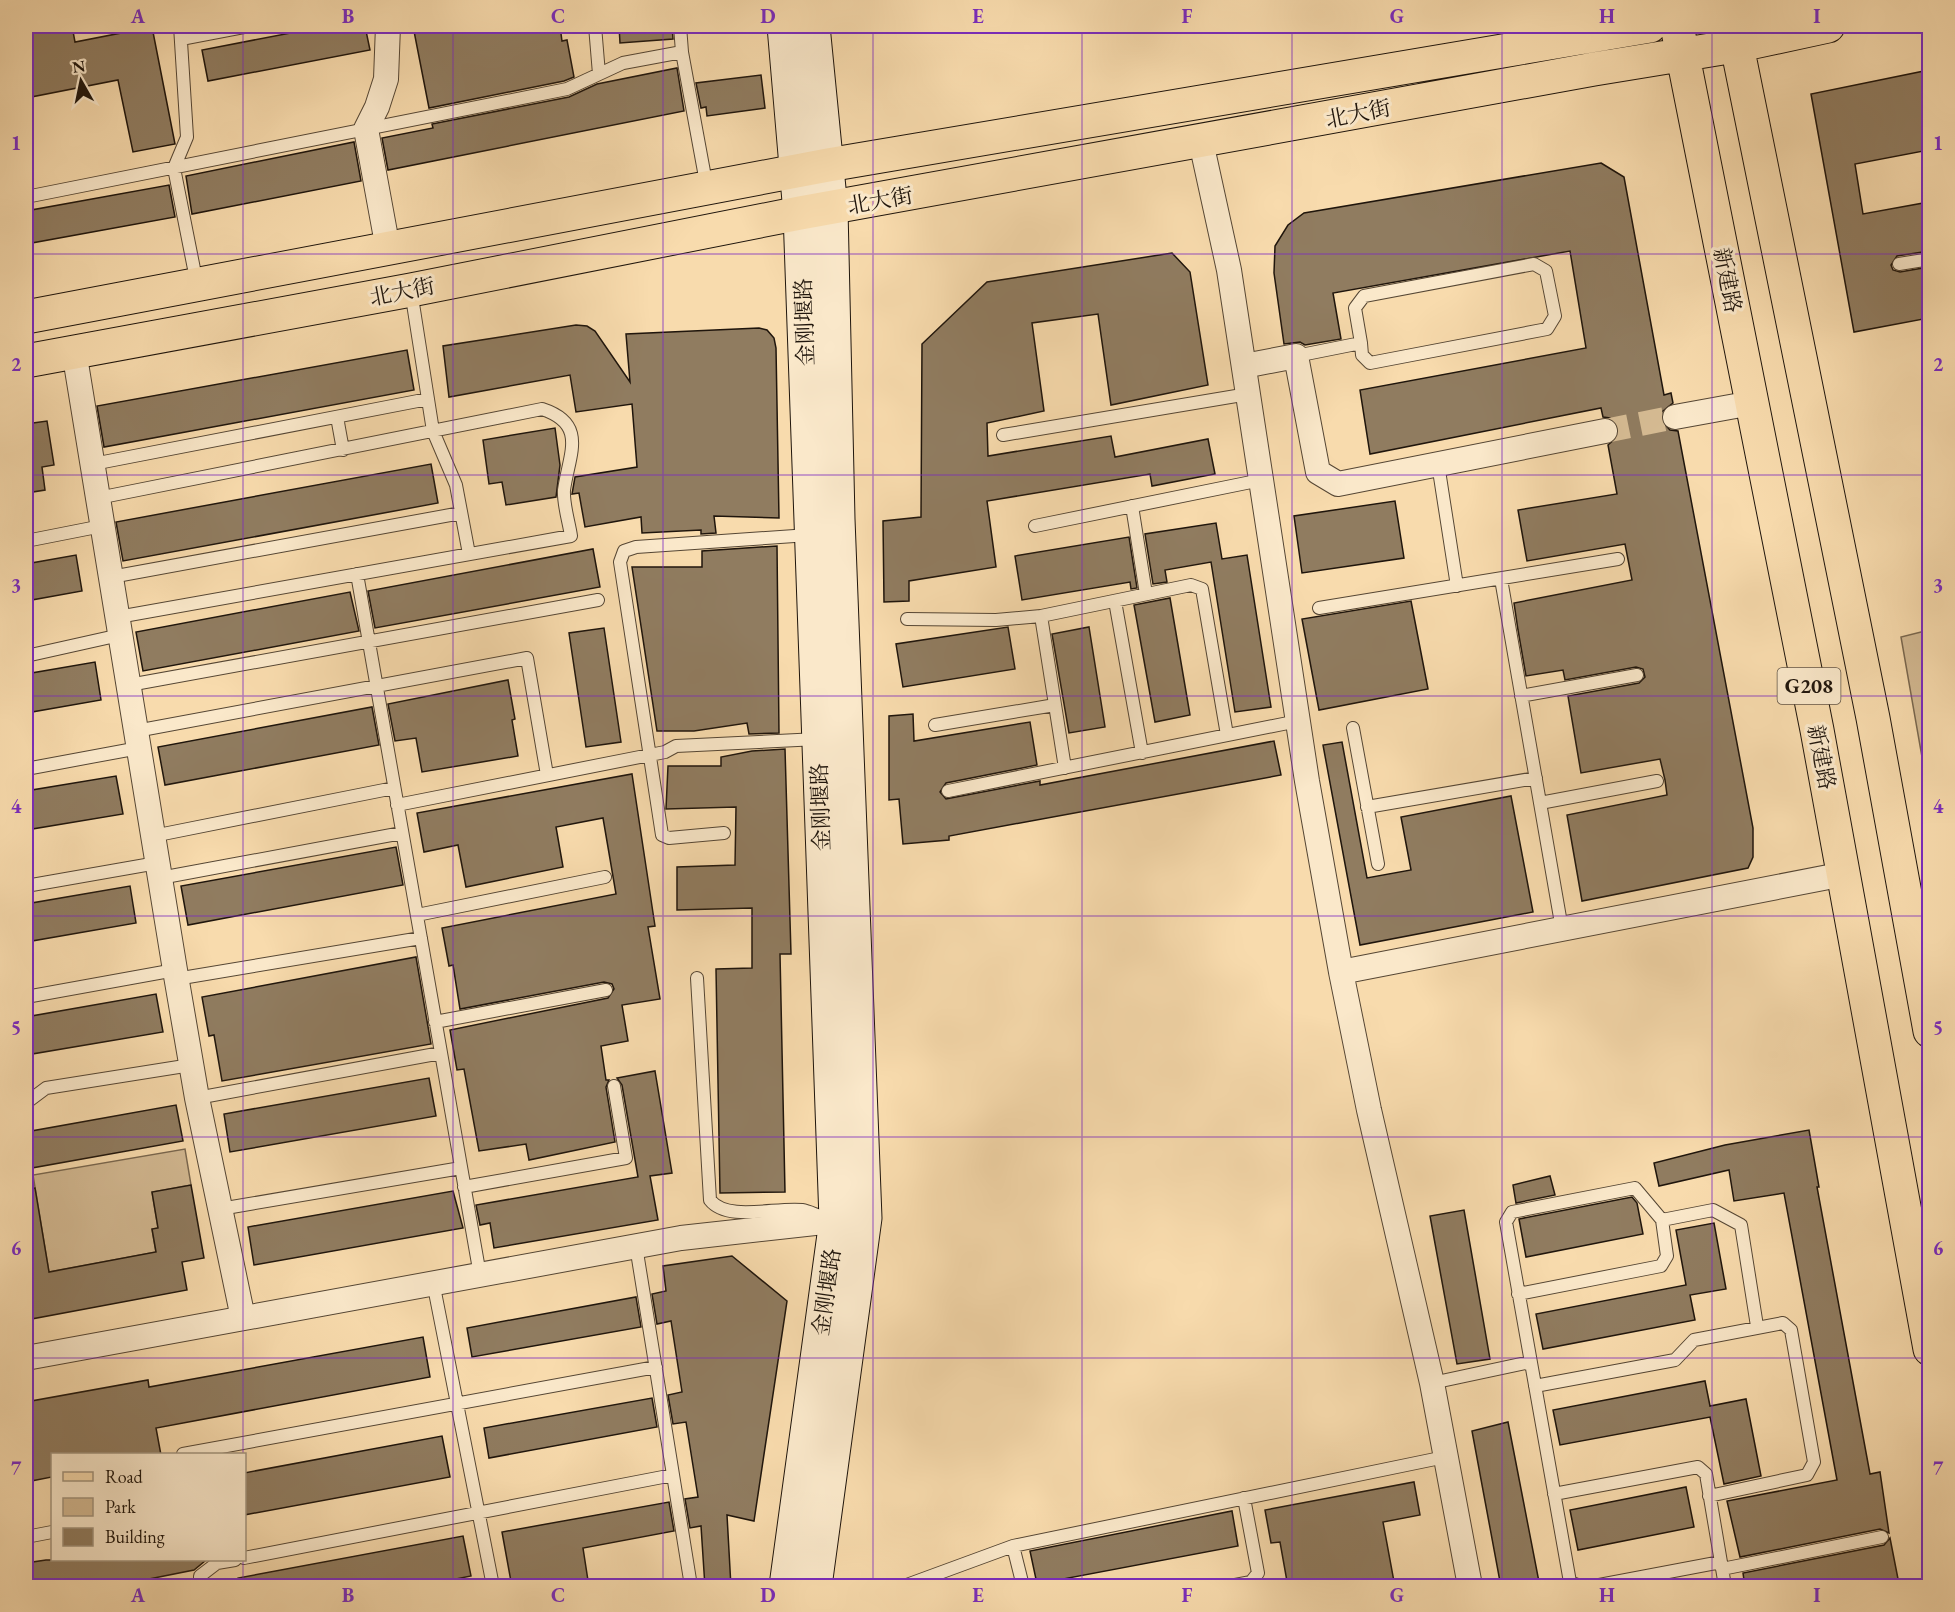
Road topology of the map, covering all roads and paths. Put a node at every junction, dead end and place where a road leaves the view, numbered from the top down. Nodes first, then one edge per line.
1 (180, 26) edge
2 (249, 26) edge
3 (388, 26) edge
4 (595, 26) edge
5 (680, 26) edge
6 (784, 26) edge
7 (813, 26) edge
8 (1650, 26) edge
9 (1828, 26) edge
10 (1734, 36) edge
11 (181, 39) junction
12 (1680, 40) edge
13 (682, 52) junction
14 (599, 74) junction
15 (366, 129) junction
16 (1201, 142) junction
17 (174, 168) junction
18 (813, 169) junction
19 (708, 189) junction
20 (26, 197) edge
21 (816, 211) junction
22 (388, 249) junction
23 (1929, 259) edge
24 (1899, 264) dead end
25 (197, 285) junction
26 (411, 290) junction
27 (26, 317) edge
28 (1360, 343) junction
29 (74, 351) junction
30 (1296, 356) junction
31 (26, 361) edge
32 (1244, 366) junction
33 (1248, 394) junction
34 (428, 399) junction
35 (1752, 403) junction
36 (337, 417) junction
37 (1676, 417) tunnel mouth
38 (433, 431) junction
39 (1605, 431) tunnel mouth
40 (1004, 435) dead end
41 (343, 450) junction
42 (93, 464) junction
43 (1438, 464) junction
44 (1261, 480) junction
45 (98, 498) junction
46 (1132, 506) junction
47 (461, 513) junction
48 (102, 526) junction
49 (1035, 526) dead end
50 (810, 535) junction
51 (26, 541) edge
52 (469, 554) junction
53 (1618, 560) dead end
54 (357, 574) junction
55 (111, 577) junction
56 (1501, 579) junction
57 (1457, 586) junction
58 (1146, 594) junction
59 (598, 600) dead end
60 (1115, 601) junction
61 (1319, 608) dead end
62 (1041, 616) junction
63 (907, 619) dead end
64 (119, 626) junction
65 (369, 641) junction
66 (26, 656) edge
67 (1636, 675) dead end
68 (129, 685) junction
69 (376, 686) junction
70 (1521, 696) junction
71 (1055, 705) junction
72 (1298, 721) junction
73 (935, 724) dead end
74 (1353, 728) dead end
75 (1227, 735) junction
76 (832, 738) junction
77 (137, 740) junction
78 (1142, 753) junction
79 (650, 755) junction
80 (1065, 768) junction
81 (26, 769) edge
82 (547, 775) junction
83 (1536, 778) junction
84 (1657, 781) dead end
85 (394, 788) junction
86 (948, 791) dead end
87 (1540, 803) junction
88 (398, 804) junction
89 (1367, 807) junction
90 (402, 833) junction
91 (724, 833) dead end
92 (153, 836) junction
93 (1378, 864) dead end
94 (159, 870) junction
95 (1844, 874) junction
96 (605, 877) dead end
97 (26, 886) edge
98 (417, 915) junction
99 (1562, 929) junction
100 (421, 938) junction
101 (1341, 972) junction
102 (176, 975) junction
103 (697, 978) dead end
104 (606, 990) dead end
105 (26, 997) edge
106 (435, 1022) junction
107 (1929, 1031) edge
108 (441, 1053) junction
109 (191, 1065) junction
110 (614, 1086) dead end
111 (197, 1098) junction
112 (26, 1103) edge
113 (461, 1168) junction
114 (465, 1187) junction
115 (220, 1209) junction
116 (850, 1219) junction
117 (1662, 1220) junction
118 (636, 1246) junction
119 (480, 1275) junction
120 (433, 1282) junction
121 (1518, 1294) junction
122 (243, 1318) junction
123 (1757, 1326) junction
124 (1929, 1349) edge
125 (26, 1358) edge
126 (1530, 1362) junction
127 (656, 1367) junction
128 (1432, 1383) junction
129 (1535, 1386) junction
130 (458, 1404) junction
131 (194, 1453) edge
132 (1445, 1457) junction
133 (673, 1475) junction
134 (1554, 1494) junction
135 (1709, 1496) junction
136 (1244, 1498) junction
137 (479, 1513) junction
138 (51, 1532) edge
139 (26, 1537) edge
140 (1882, 1537) dead end
141 (1013, 1546) junction
142 (246, 1558) edge
143 (229, 1561) edge
144 (1721, 1565) junction
145 (200, 1587) edge
146 (493, 1587) edge
147 (691, 1587) edge
148 (786, 1587) edge
149 (815, 1587) edge
150 (904, 1587) edge
151 (1023, 1587) edge
152 (1230, 1587) edge
153 (1470, 1587) edge
154 (1580, 1587) edge
155 (1594, 1587) edge
156 (1725, 1587) edge

1 - 11 lane
2 - 11 lane
3 - 15 street
4 - 14 lane
5 - 13 lane
6 - 18 main road, 金刚堰路
7 - 18 main road
8 - 18 main road, 北大街
9 - 10 main road, 北大街
10 - 12 main road, 北大街
10 - 107 main road, G208
11 - 17 lane
12 - 16 main road, 北大街
12 - 35 main road, 新建路 / G208
13 - 14 lane
13 - 19 lane
14 - 15 lane
15 - 17 lane
15 - 22 street
16 - 21 main road, 北大街
16 - 32 street
17 - 20 lane
17 - 25 lane
18 - 19 main road, 北大街
18 - 21 main road, 金刚堰路
19 - 22 main road, 北大街
21 - 26 main road, 北大街
21 - 50 main road, 金刚堰路
21 - 76 main road
22 - 25 main road, 北大街
23 - 24 lane
25 - 27 main road, 北大街
26 - 29 main road, 北大街
26 - 34 lane
28 - 28 lane
28 - 30 lane
29 - 31 main road, 北大街
29 - 42 street
30 - 32 street
30 - 43 street
32 - 33 street
33 - 40 lane
33 - 44 street
34 - 36 lane
34 - 38 lane
35 - 37 street
35 - 95 main road, 新建路 / G208
36 - 41 lane
36 - 42 lane
38 - 41 lane
38 - 47 lane
38 - 52 lane
39 - 43 street
41 - 45 lane
42 - 45 street
43 - 57 lane
44 - 46 lane
44 - 72 street
45 - 48 street
46 - 49 lane
46 - 58 lane
47 - 52 lane
47 - 55 lane
48 - 51 lane
48 - 55 street
50 - 76 main road, 金刚堰路
50 - 79 lane
52 - 54 lane
53 - 56 lane
54 - 64 lane
54 - 65 lane
55 - 64 street
56 - 57 lane
56 - 70 lane
57 - 61 lane
58 - 60 lane
58 - 75 lane
59 - 65 lane
60 - 62 lane
60 - 78 lane
62 - 63 lane
62 - 71 lane
64 - 66 lane
64 - 68 street
65 - 68 lane
65 - 69 lane
67 - 70 lane
68 - 77 street
69 - 77 lane
69 - 82 lane
69 - 85 lane
70 - 83 lane
71 - 73 lane
71 - 80 lane
72 - 75 lane
72 - 101 street
74 - 89 lane
75 - 78 lane
76 - 79 lane
76 - 116 main road
77 - 81 lane
77 - 92 street
78 - 80 lane
79 - 82 lane
79 - 91 lane
80 - 86 lane
82 - 88 lane
83 - 87 lane
83 - 89 lane
84 - 87 lane
85 - 88 lane
85 - 92 lane
87 - 99 lane
88 - 90 lane
89 - 93 lane
90 - 94 lane
90 - 98 lane
92 - 94 street
94 - 97 lane
94 - 102 street
95 - 99 street
95 - 124 main road, 新建路 / G208
96 - 98 lane
98 - 100 lane
99 - 101 street
100 - 102 lane
100 - 106 lane
101 - 128 street
102 - 105 lane
102 - 109 street
103 - 116 lane
104 - 106 lane
106 - 108 lane
108 - 111 lane
108 - 113 lane
109 - 111 street
109 - 112 lane
110 - 114 lane
111 - 115 street
113 - 114 lane
113 - 115 lane
114 - 119 lane
115 - 122 street
116 - 118 street
116 - 148 main road, 金刚堰路
116 - 149 main road
117 - 121 lane
117 - 121 lane
117 - 123 lane
118 - 119 street
118 - 127 lane
119 - 120 street
120 - 122 street
120 - 130 lane
121 - 126 lane
122 - 125 street
123 - 129 lane
123 - 135 lane
126 - 128 lane
126 - 129 lane
127 - 130 lane
127 - 133 lane
128 - 132 street
129 - 134 lane
130 - 131 lane
130 - 137 lane
132 - 136 lane
132 - 153 street
133 - 137 lane
133 - 147 lane
134 - 135 lane
134 - 154 lane
135 - 144 lane
136 - 141 lane
136 - 152 lane
137 - 142 lane
137 - 146 lane
138 - 139 lane
140 - 144 lane
141 - 150 lane
141 - 151 lane
143 - 145 lane
144 - 155 lane
144 - 156 lane

